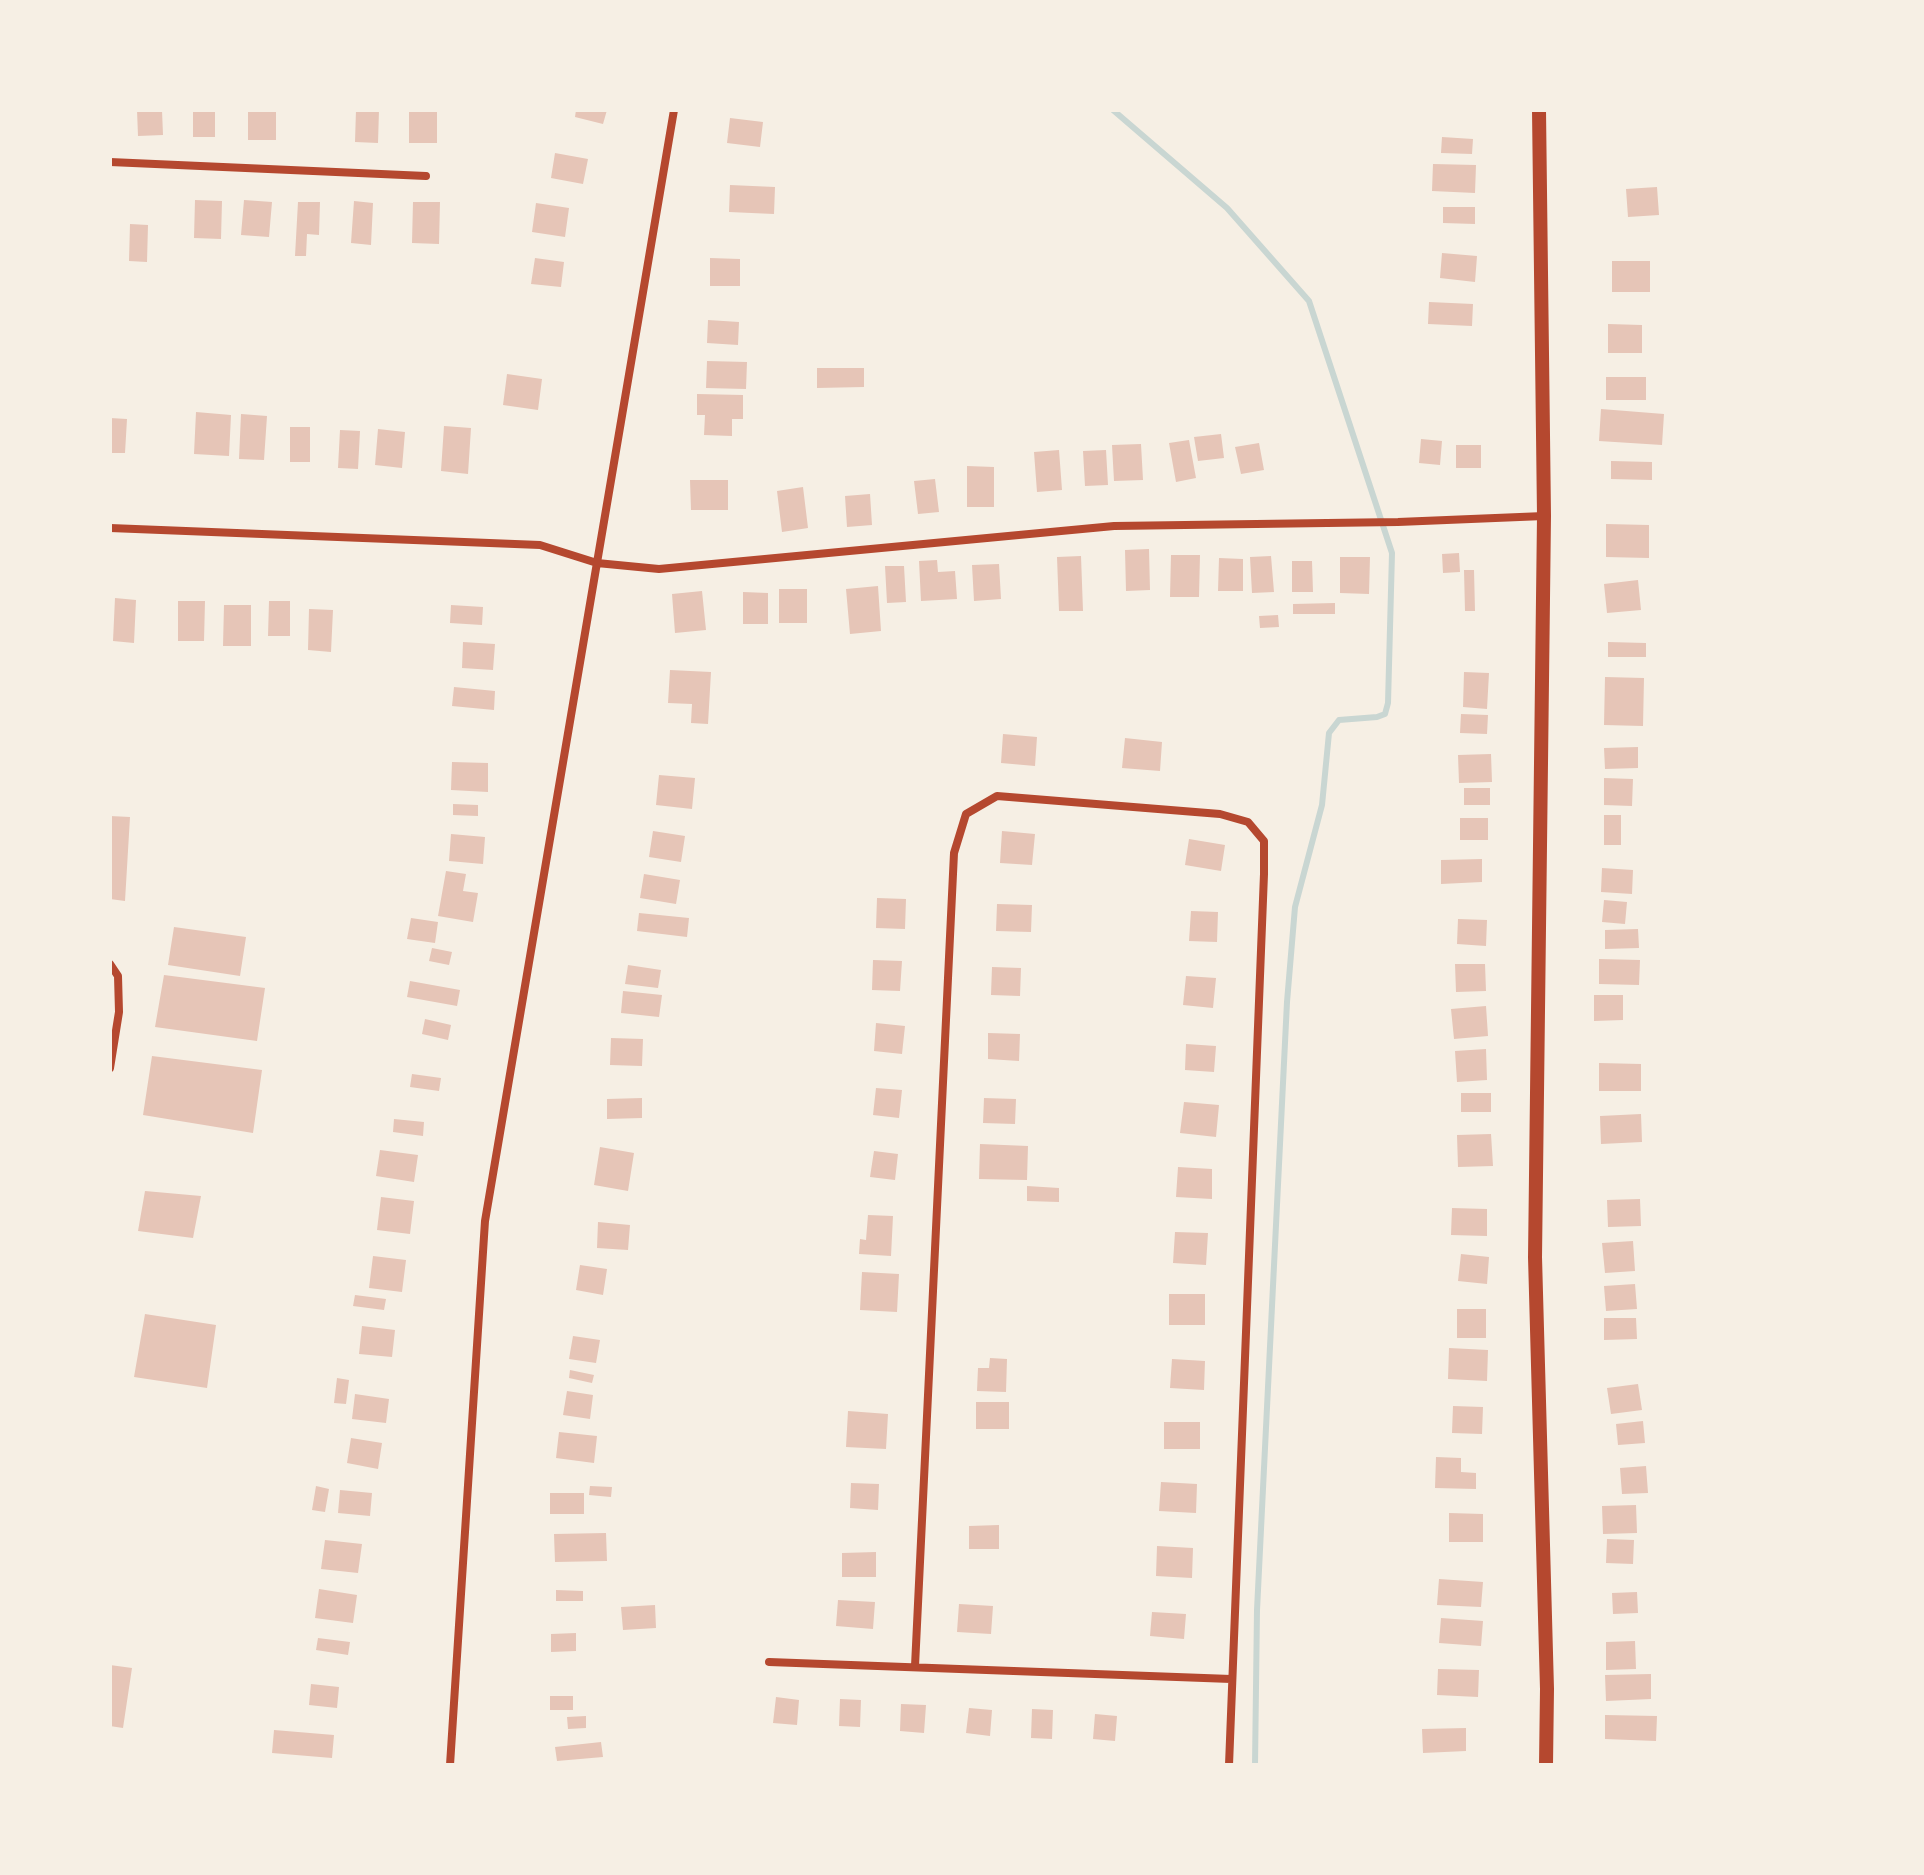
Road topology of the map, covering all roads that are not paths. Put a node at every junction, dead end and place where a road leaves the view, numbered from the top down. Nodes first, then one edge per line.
1 (674, 110) edge
2 (1539, 110) edge
3 (110, 162) edge
4 (426, 176) dead end
5 (1544, 516) junction
6 (110, 528) edge
7 (597, 563) junction
8 (110, 964) edge
9 (110, 1068) edge
10 (769, 1662) dead end
11 (915, 1666) junction
12 (1231, 1679) junction
13 (450, 1765) edge
14 (1229, 1765) edge
15 (1546, 1765) edge

1 - 7 street
2 - 5 street
3 - 4 street
5 - 7 street
5 - 15 street
6 - 7 street
7 - 13 street
8 - 9 street
10 - 11 street
11 - 12 street
11 - 12 street
12 - 14 street

